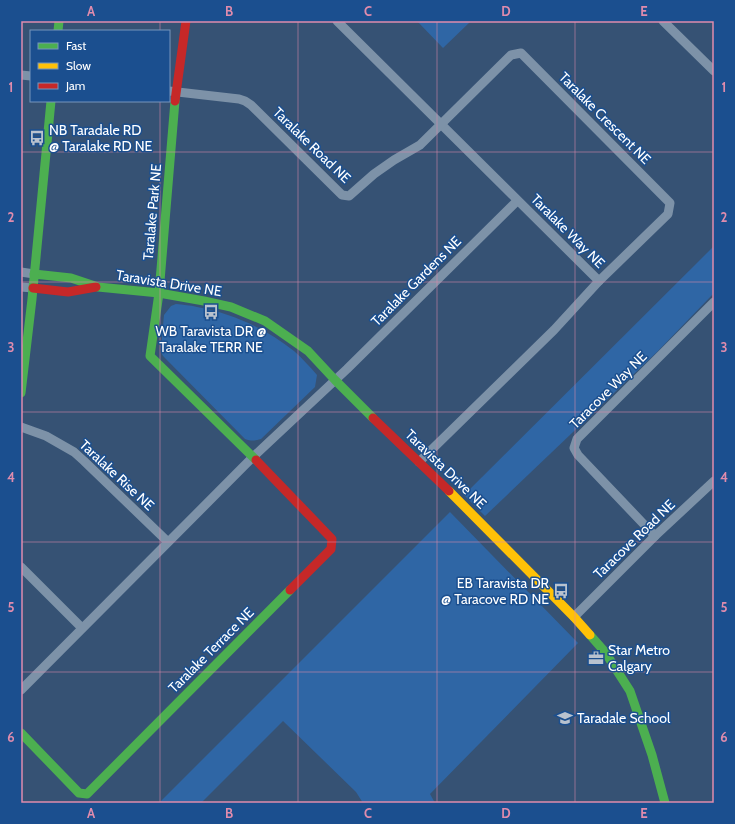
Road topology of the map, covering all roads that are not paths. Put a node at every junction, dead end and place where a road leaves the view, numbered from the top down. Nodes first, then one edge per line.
1 (186, 21) edge
2 (337, 21) edge
3 (663, 21) edge
4 (714, 71) edge
5 (173, 92) edge
6 (51, 102) edge
7 (440, 124) junction
8 (517, 201) junction
9 (21, 272) edge
10 (34, 274) junction
11 (599, 281) junction
12 (21, 287) edge
13 (98, 287) junction
14 (33, 288) junction
15 (159, 293) junction
16 (714, 302) edge
17 (335, 380) junction
18 (21, 393) edge
19 (21, 427) edge
20 (253, 457) junction
21 (419, 462) junction
22 (714, 481) edge
23 (655, 536) junction
24 (168, 542) junction
25 (21, 567) edge
26 (574, 617) junction
27 (82, 628) junction
28 (21, 690) edge
29 (21, 733) edge
30 (665, 803) edge

1 - 5 street, Taralake Park NE
2 - 7 street, Taralake Way NE
3 - 4 street
5 - 7 street, Taralake Road NE
5 - 15 street, Taralake Park NE
6 - 10 street
7 - 8 street, Taralake Way NE
7 - 11 street, Taralake Crescent NE
8 - 11 street, Taralake Way NE
8 - 17 street, Taralake Gardens NE
9 - 10 street
10 - 13 street, Taravista Drive NE
10 - 14 street
11 - 21 street, Taralake Way NE
12 - 14 street
13 - 14 street, Taravista Drive NE
13 - 15 street, Taravista Drive NE
14 - 18 street
15 - 17 street, Taravista Drive NE
15 - 20 street, Taralake Park NE
16 - 23 street, Taracove Way NE
17 - 20 street
17 - 21 street, Taravista Drive NE
19 - 24 street, Taralake Rise NE
20 - 24 street
20 - 29 street, Taralake Terrace NE
21 - 26 street, Taravista Drive NE
22 - 23 street, Taracove Road NE
23 - 26 street, Taracove Road NE
24 - 27 street
25 - 27 street
26 - 30 street, Taravista Drive NE
27 - 28 street

